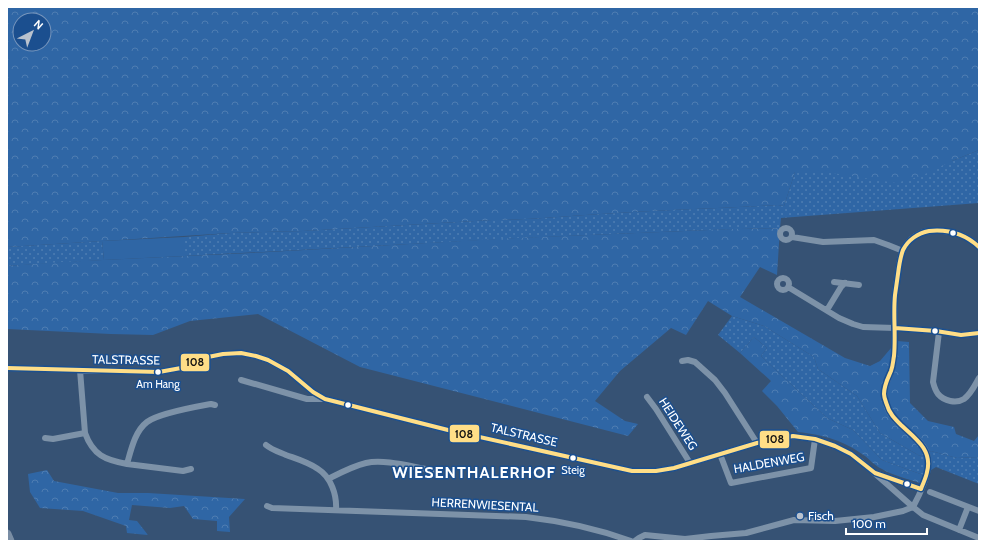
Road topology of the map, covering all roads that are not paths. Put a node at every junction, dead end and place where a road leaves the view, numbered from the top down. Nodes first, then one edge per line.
1 (792, 237) dead end
2 (979, 246) edge
3 (903, 251) junction
4 (834, 282) dead end
5 (845, 283) junction
6 (859, 285) dead end
7 (788, 287) dead end
8 (827, 310) junction
9 (895, 328) junction
10 (939, 332) junction
11 (979, 333) edge
12 (682, 361) dead end
13 (7, 368) edge
14 (80, 370) junction
15 (979, 378) edge
16 (241, 380) dead end
17 (647, 397) dead end
18 (325, 399) junction
19 (215, 405) dead end
20 (85, 433) junction
21 (45, 438) dead end
22 (815, 439) junction
23 (757, 443) junction
24 (266, 445) dead end
25 (720, 454) junction
26 (690, 463) junction
27 (126, 464) junction
28 (191, 469) dead end
29 (875, 473) junction
30 (437, 475) dead end
31 (328, 479) junction
32 (921, 489) junction
33 (930, 492) dead end
34 (267, 506) dead end
35 (913, 506) junction
36 (968, 507) junction
37 (336, 510) junction
38 (979, 511) edge
39 (959, 530) junction
40 (7, 534) edge
41 (979, 538) edge
42 (10, 541) edge
43 (631, 541) edge
44 (635, 541) edge

1 - 3 street
2 - 3 street
3 - 9 street
4 - 5 street
5 - 6 street
5 - 8 street
7 - 8 street
8 - 9 street
9 - 10 street
9 - 32 street
10 - 11 street
10 - 15 street
12 - 23 street
13 - 14 street, TALSTRASSE
14 - 18 street, TALSTRASSE
14 - 20 street
16 - 18 street, TALSTRASSE
17 - 26 street, HEIDEWEG
18 - 26 street, TALSTRASSE
19 - 27 street
20 - 21 street
20 - 27 street
22 - 23 street, TALSTRASSE
22 - 25 street, HALDENWEG
22 - 29 street, TALSTRASSE
23 - 25 street, TALSTRASSE
24 - 31 street
25 - 26 street, TALSTRASSE
27 - 28 street
29 - 32 street, TALSTRASSE
29 - 35 street, TALSTRASSE
30 - 31 street
31 - 37 street
32 - 35 street
33 - 36 street
34 - 37 street, HERRENWIESENTAL
35 - 39 street, TALSTRASSE
35 - 44 street
36 - 38 street
36 - 39 street
37 - 43 street, HERRENWIESENTAL
39 - 41 street, TALSTRASSE
40 - 42 street

